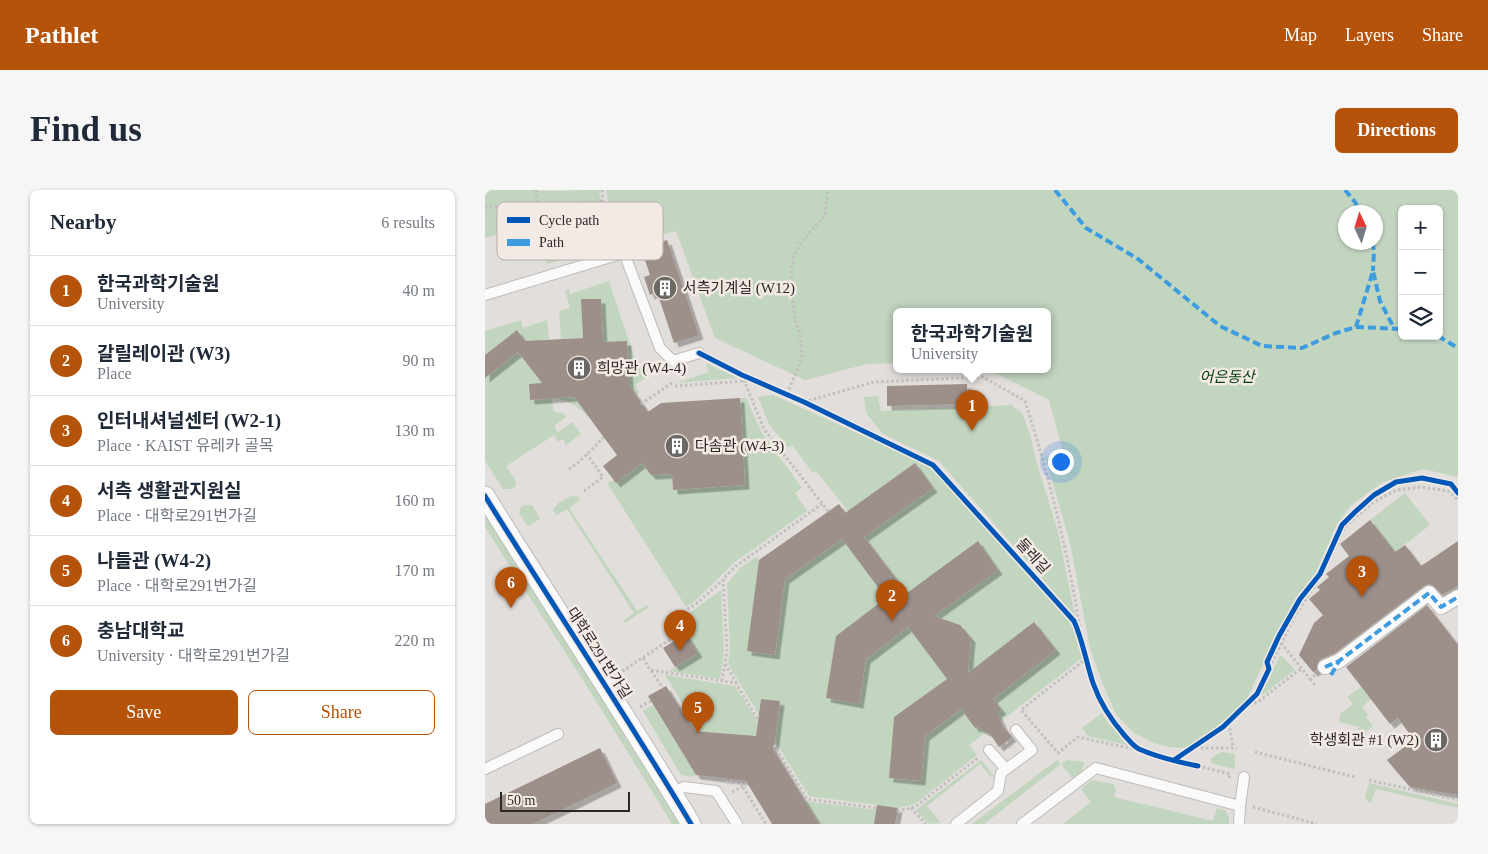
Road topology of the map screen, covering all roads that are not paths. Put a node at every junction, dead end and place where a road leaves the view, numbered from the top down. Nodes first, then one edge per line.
1 (598, 260) edge
2 (627, 260) edge
3 (485, 295) edge
4 (699, 353) road end
5 (485, 496) edge
6 (1458, 597) edge
7 (1328, 671) road end
8 (1016, 730) dead end
9 (558, 734) dead end
10 (989, 750) road end
11 (485, 769) edge
12 (1006, 769) junction
13 (1244, 777) dead end
14 (672, 792) junction
15 (1240, 806) junction
16 (691, 824) edge
17 (737, 824) edge
18 (955, 824) edge
19 (1022, 824) edge
20 (1239, 824) edge

1 - 3 lane
2 - 4 lane
5 - 14 street, 대학로291번가길
6 - 7 street
8 - 12 lane
9 - 11 lane
10 - 12 lane
12 - 18 lane
13 - 15 lane
14 - 16 street, 대학로291번가길
14 - 17 lane
15 - 19 lane
15 - 20 lane

